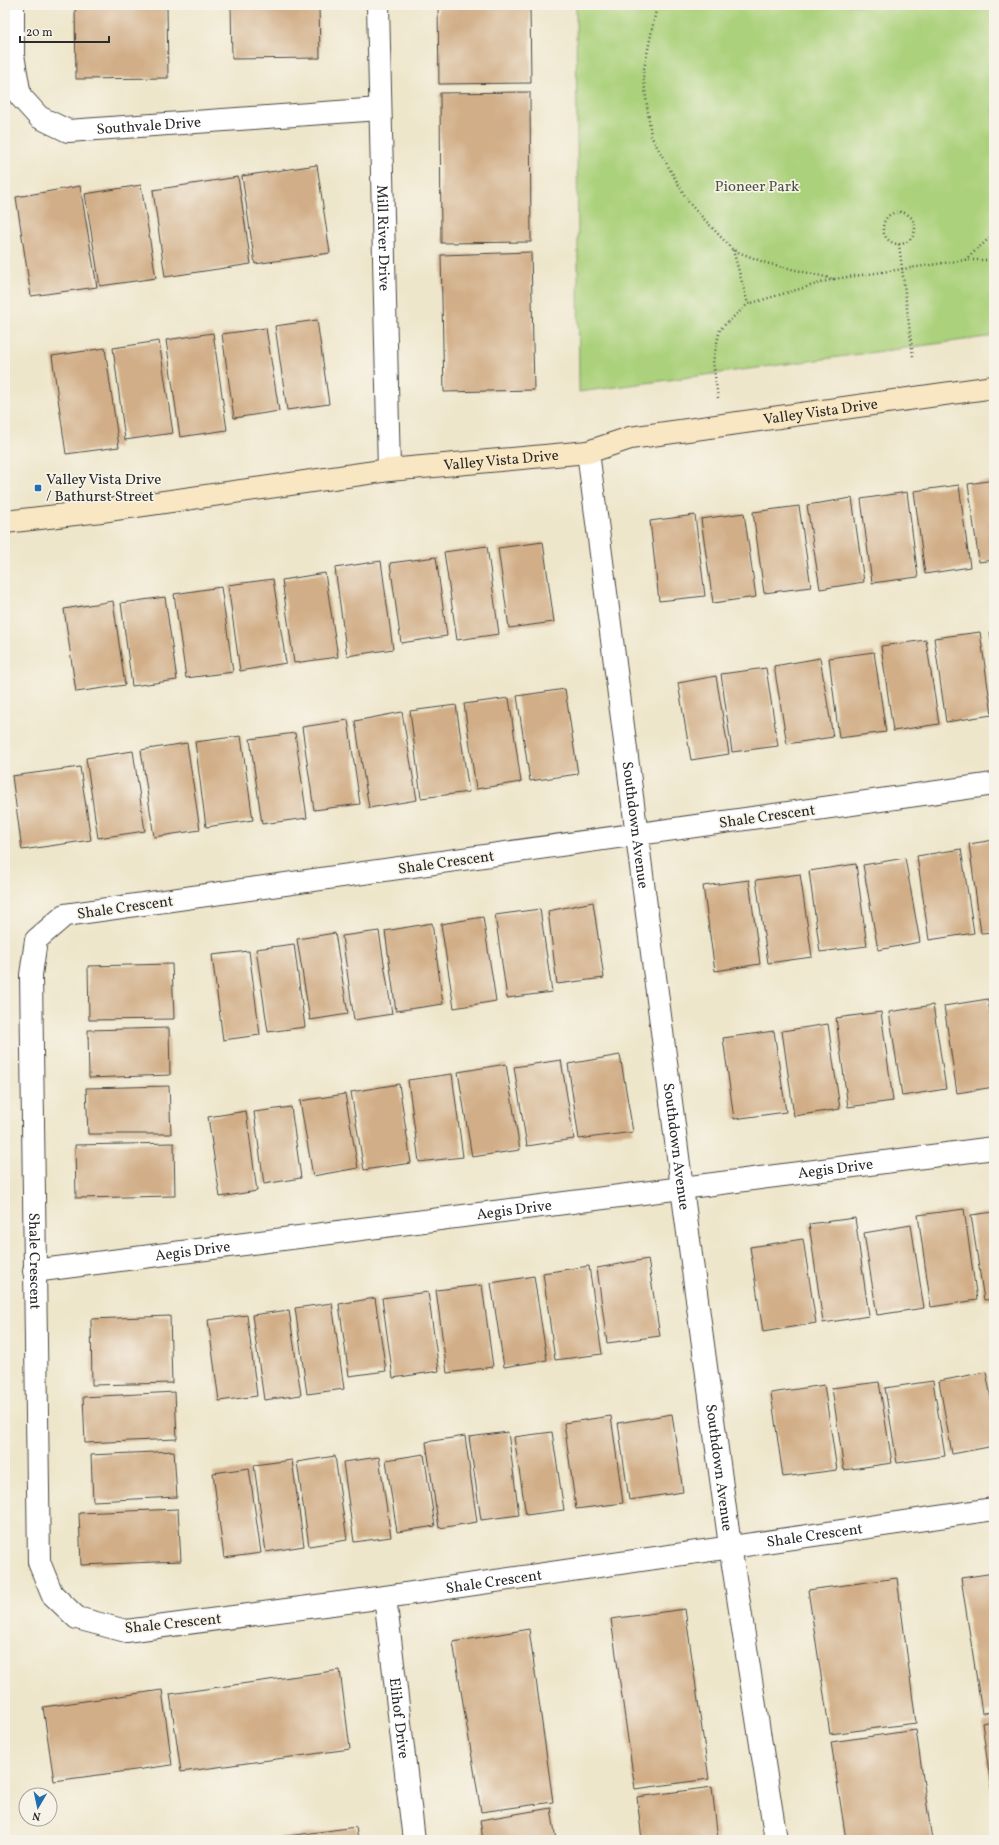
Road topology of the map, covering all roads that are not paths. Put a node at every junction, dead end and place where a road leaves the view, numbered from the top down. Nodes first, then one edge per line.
1 (13, 5) edge
2 (378, 5) edge
3 (380, 109) junction
4 (994, 387) edge
5 (588, 452) junction
6 (390, 470) junction
7 (5, 522) edge
8 (994, 784) edge
9 (636, 835) junction
10 (994, 1148) edge
11 (682, 1188) junction
12 (34, 1271) junction
13 (994, 1509) edge
14 (730, 1546) junction
15 (385, 1597) junction
16 (414, 1840) edge
17 (776, 1840) edge

1 - 3 street, Southvale Drive
2 - 3 street, Mill River Drive
3 - 6 street, Mill River Drive
4 - 5 street, Valley Vista Drive
5 - 6 street, Valley Vista Drive
5 - 9 street, Southdown Avenue
6 - 7 street, Valley Vista Drive
8 - 9 street, Shale Crescent
9 - 11 street, Southdown Avenue
9 - 12 street, Shale Crescent
10 - 11 street, Aegis Drive
11 - 12 street, Aegis Drive
11 - 14 street, Southdown Avenue
12 - 15 street, Shale Crescent
13 - 14 street, Shale Crescent
14 - 15 street, Shale Crescent
14 - 17 street, Southdown Avenue
15 - 16 street, Elihof Drive

